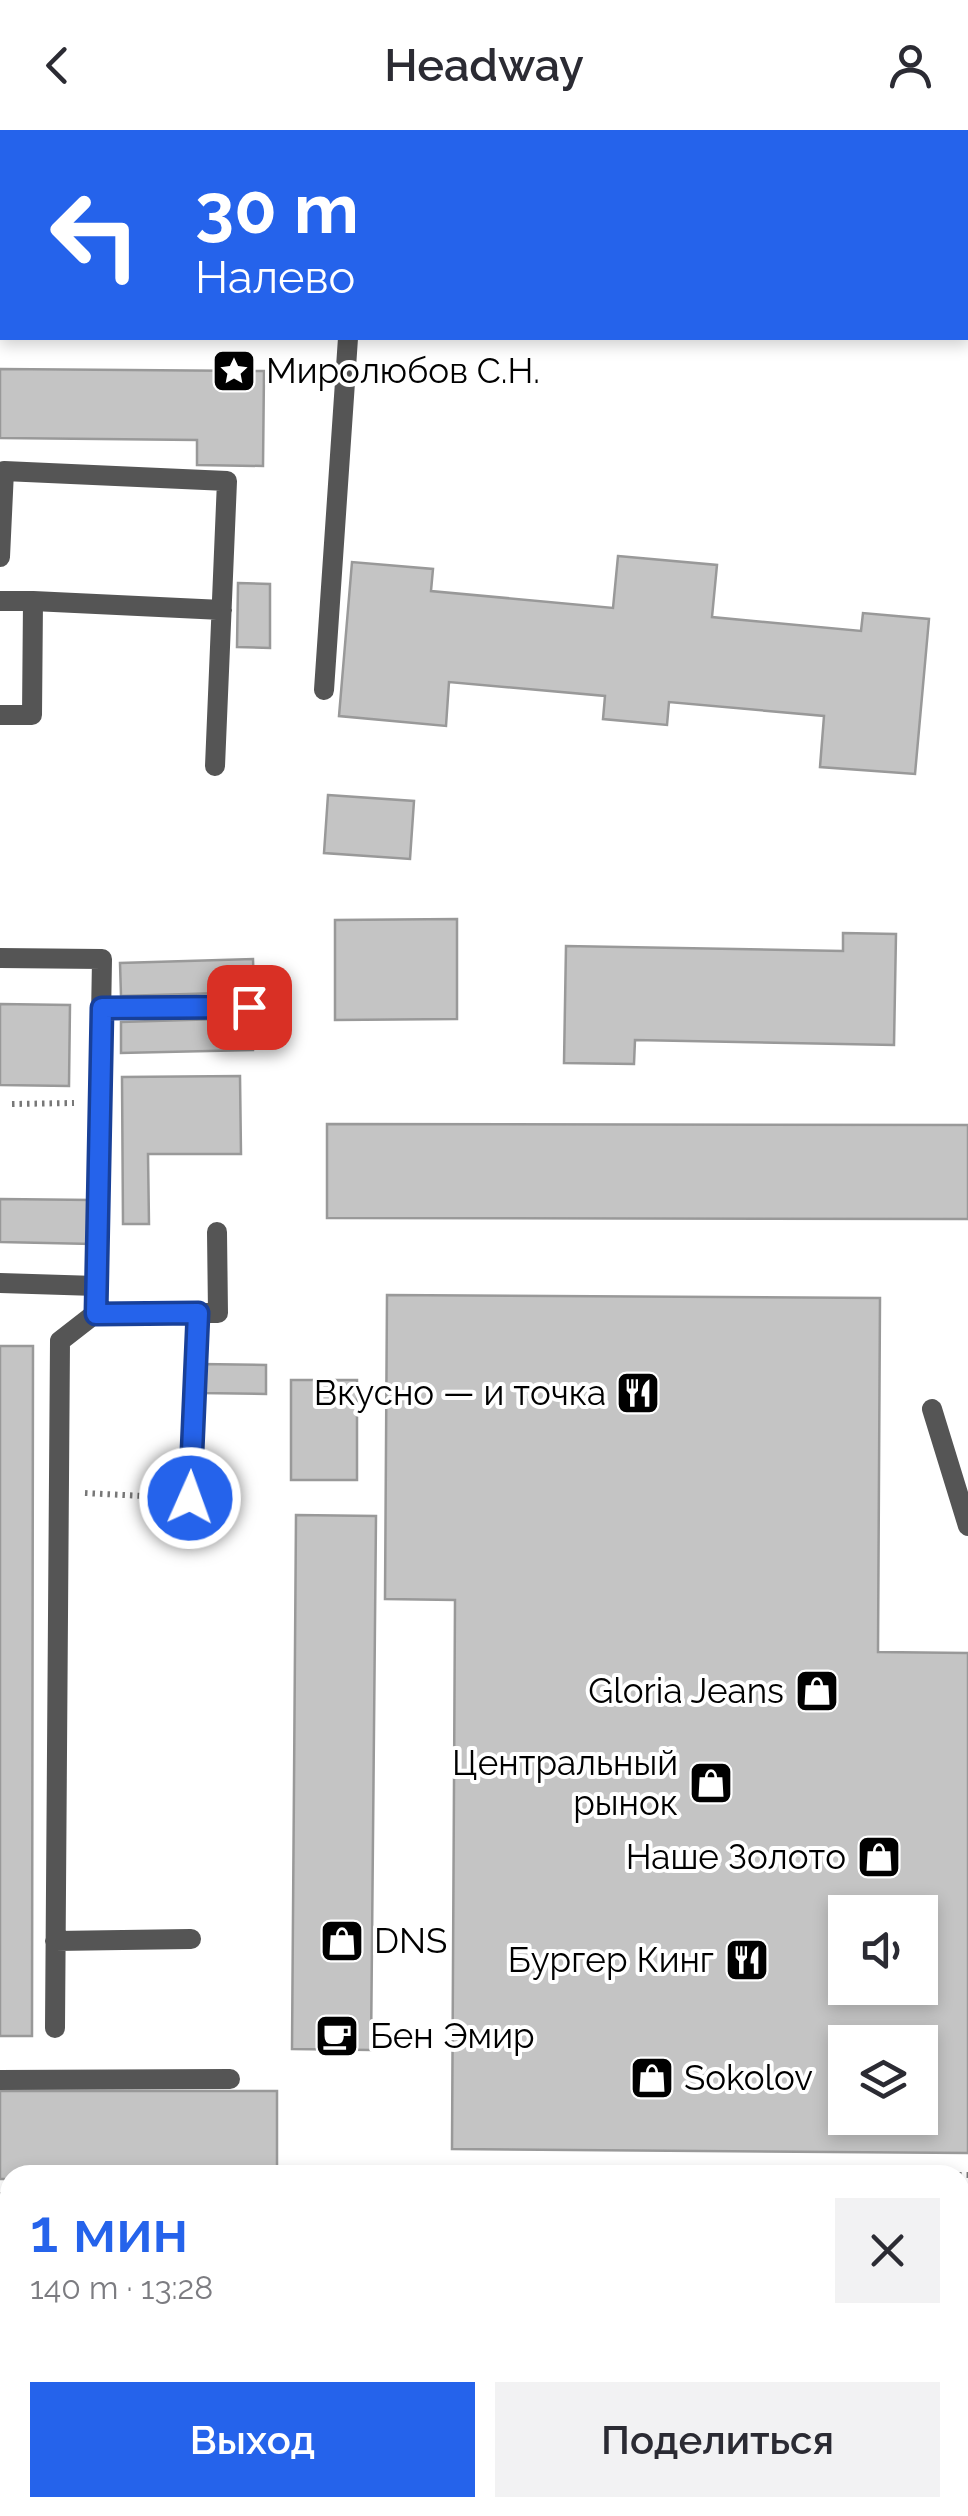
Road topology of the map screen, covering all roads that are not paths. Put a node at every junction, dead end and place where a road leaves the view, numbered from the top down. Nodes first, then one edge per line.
1 (348, 340) edge
2 (0, 558) edge
3 (0, 601) edge
4 (33, 601) junction
5 (222, 610) junction
6 (324, 690) dead end
7 (0, 715) edge
8 (215, 766) dead end
9 (0, 958) edge
10 (249, 1007) dead end
11 (102, 1008) junction
12 (217, 1232) dead end
13 (0, 1283) edge
14 (96, 1286) junction
15 (198, 1313) junction
16 (96, 1314) junction
17 (932, 1408) dead end
18 (190, 1498) road end
19 (968, 1526) edge
20 (190, 1939) dead end
21 (56, 1941) junction
22 (55, 2028) dead end
23 (230, 2079) dead end
24 (0, 2080) edge

1 - 6 lane
2 - 5 lane
3 - 4 lane
4 - 5 lane
4 - 7 lane
5 - 8 lane
9 - 11 lane
10 - 11 lane
11 - 14 lane
12 - 15 lane
13 - 14 lane
14 - 16 lane
15 - 16 lane
15 - 18 lane
16 - 21 lane
17 - 19 lane
20 - 21 lane
21 - 22 lane
23 - 24 lane

